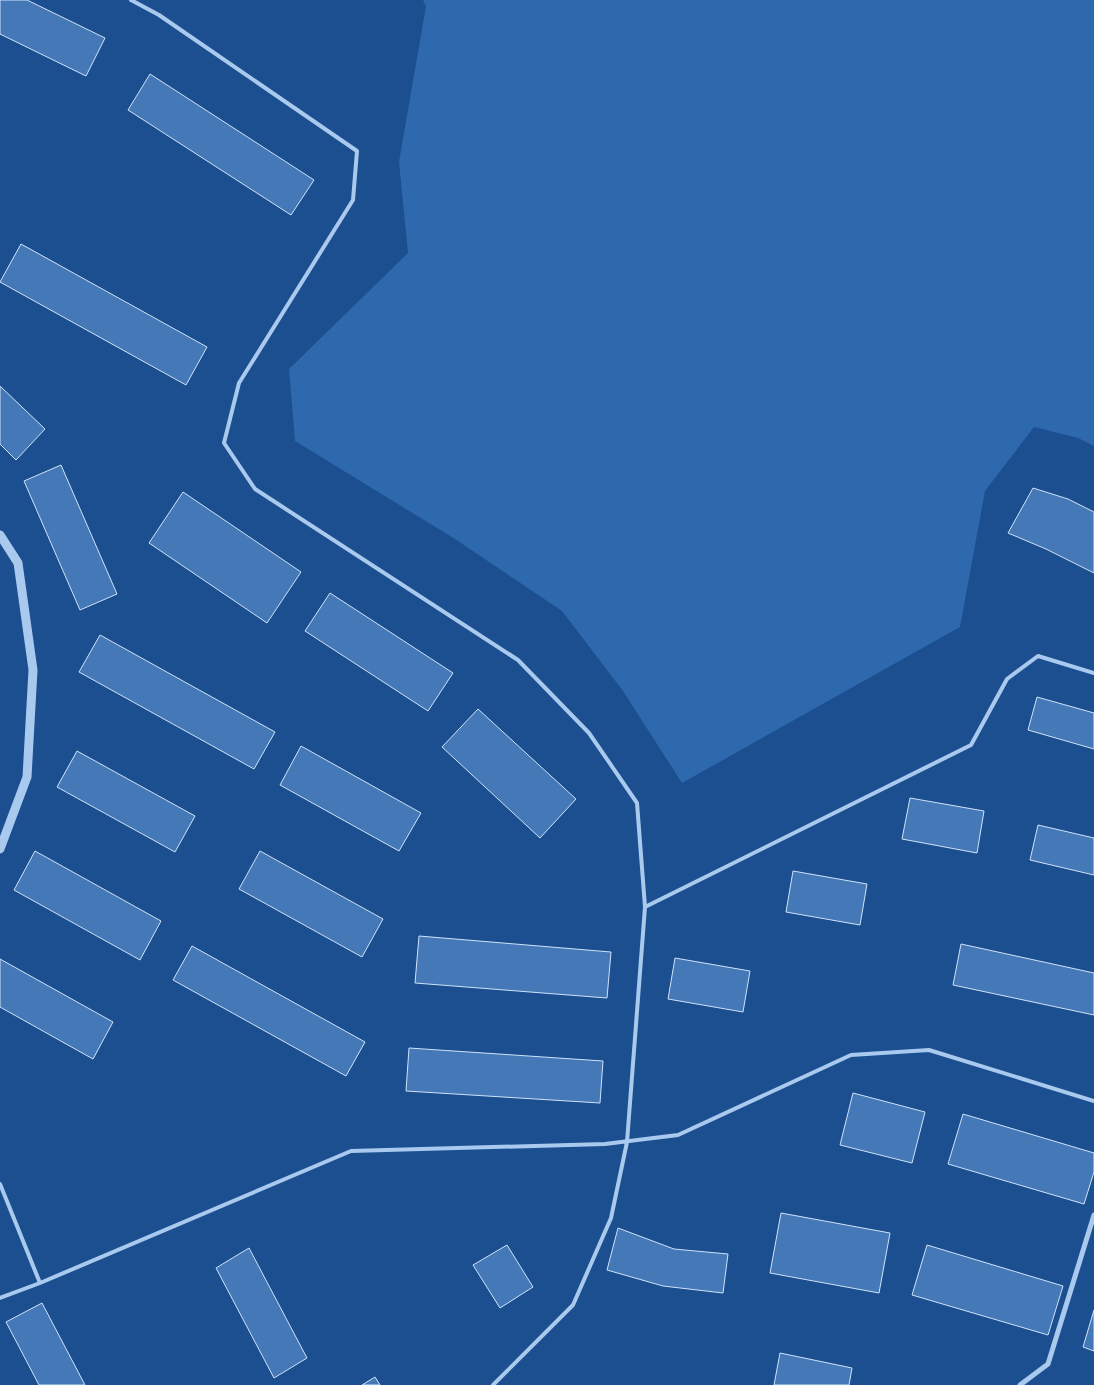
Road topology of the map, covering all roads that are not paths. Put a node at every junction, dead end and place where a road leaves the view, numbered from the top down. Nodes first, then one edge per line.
1 (131, 0) edge
2 (0, 535) edge
3 (1094, 673) edge
4 (0, 849) edge
5 (645, 907) junction
6 (1094, 1101) edge
7 (627, 1142) junction
8 (0, 1184) edge
9 (1094, 1215) edge
10 (40, 1283) junction
11 (0, 1298) edge
12 (493, 1385) edge
13 (1020, 1385) edge

1 - 5 lane
2 - 4 street
3 - 5 lane
5 - 7 lane
6 - 7 lane
7 - 10 lane
7 - 12 lane
8 - 10 lane
9 - 13 street
10 - 11 lane

